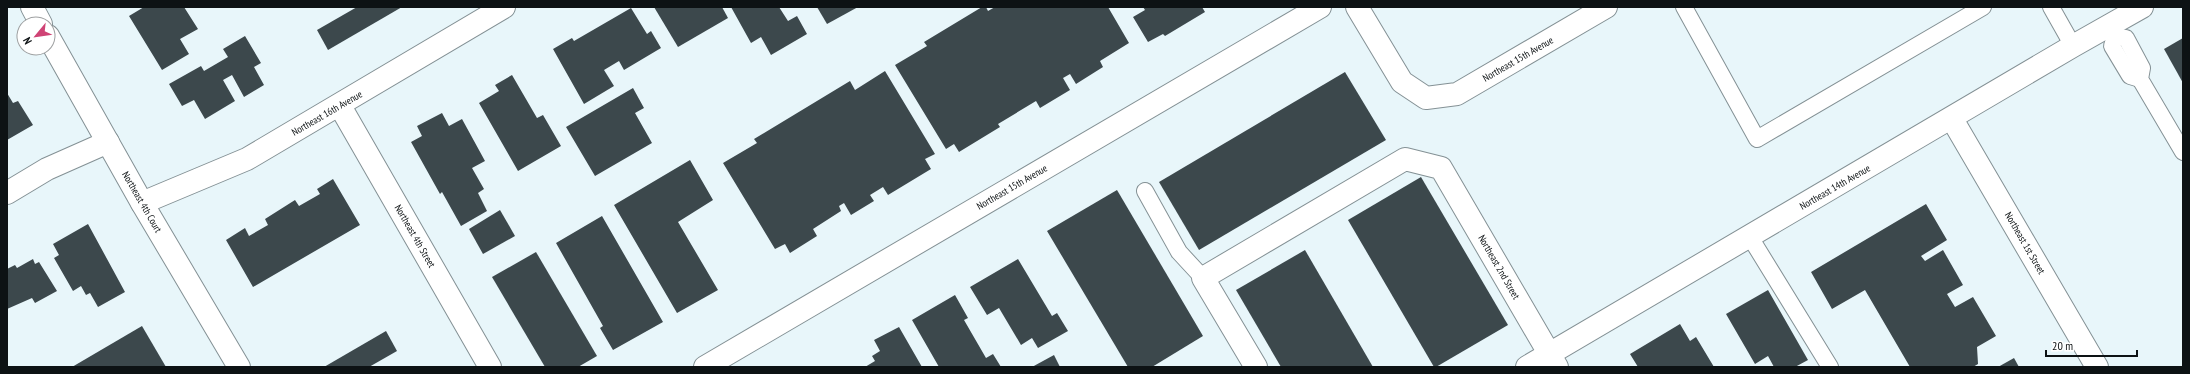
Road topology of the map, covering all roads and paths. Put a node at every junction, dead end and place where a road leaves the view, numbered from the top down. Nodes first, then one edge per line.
1 (32, 7) edge
2 (504, 7) edge
3 (1320, 7) edge
4 (1357, 7) edge
5 (1606, 7) edge
6 (1684, 7) edge
7 (1983, 7) edge
8 (2051, 7) edge
9 (2142, 7) edge
10 (37, 16) edge
11 (2112, 31) junction
12 (2073, 46) junction
13 (56, 50) edge
14 (340, 106) junction
15 (1952, 119) junction
16 (108, 142) junction
17 (2183, 152) edge
18 (1145, 191) dead end
19 (7, 193) edge
20 (142, 203) junction
21 (1750, 237) junction
22 (1203, 278) junction
23 (1553, 361) edge
24 (239, 367) edge
25 (490, 367) edge
26 (704, 367) edge
27 (1256, 367) edge
28 (1527, 367) edge
29 (1830, 367) edge
30 (2097, 367) edge

1 - 10 street
2 - 14 street, Northeast 16th Avenue
3 - 26 street, Northeast 15th Avenue
4 - 5 street, Northeast 15th Avenue
6 - 7 lane
8 - 12 lane
9 - 11 street, Northeast 14th Avenue
11 - 12 street, Northeast 14th Avenue
11 - 17 lane
12 - 15 street, Northeast 14th Avenue
13 - 16 street, Northeast 4th Court
14 - 20 street, Northeast 16th Avenue
14 - 25 street, Northeast 4th Street
15 - 21 street, Northeast 14th Avenue
15 - 30 street, Northeast 1st Street
16 - 19 street
16 - 20 street, Northeast 4th Court
18 - 22 lane
20 - 24 street, Northeast 4th Court
21 - 23 street, Northeast 14th Avenue
21 - 29 lane
22 - 23 street, Northeast 2nd Street
22 - 27 street
23 - 28 street, Northeast 14th Avenue

